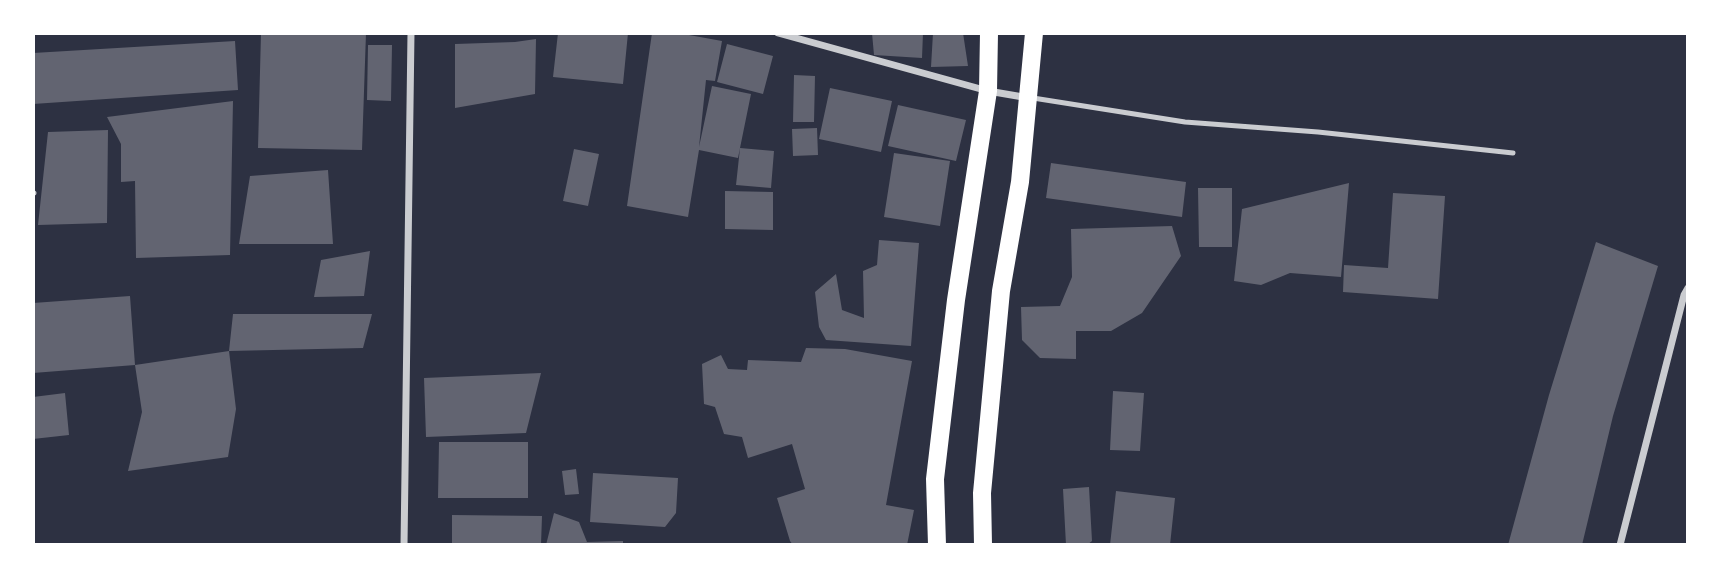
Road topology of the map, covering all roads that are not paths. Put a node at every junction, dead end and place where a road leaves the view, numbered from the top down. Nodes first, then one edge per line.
1 (411, 33) edge
2 (778, 33) edge
3 (989, 33) edge
4 (1034, 33) edge
5 (988, 91) junction
6 (1029, 98) junction
7 (1513, 153) dead end
8 (1688, 288) edge
9 (404, 545) edge
10 (937, 545) edge
11 (983, 545) edge
12 (1619, 545) edge

1 - 9 street
2 - 5 street
3 - 5 main road
4 - 6 main road
5 - 6 street
5 - 10 main road
6 - 7 lane
6 - 11 main road
8 - 12 street

